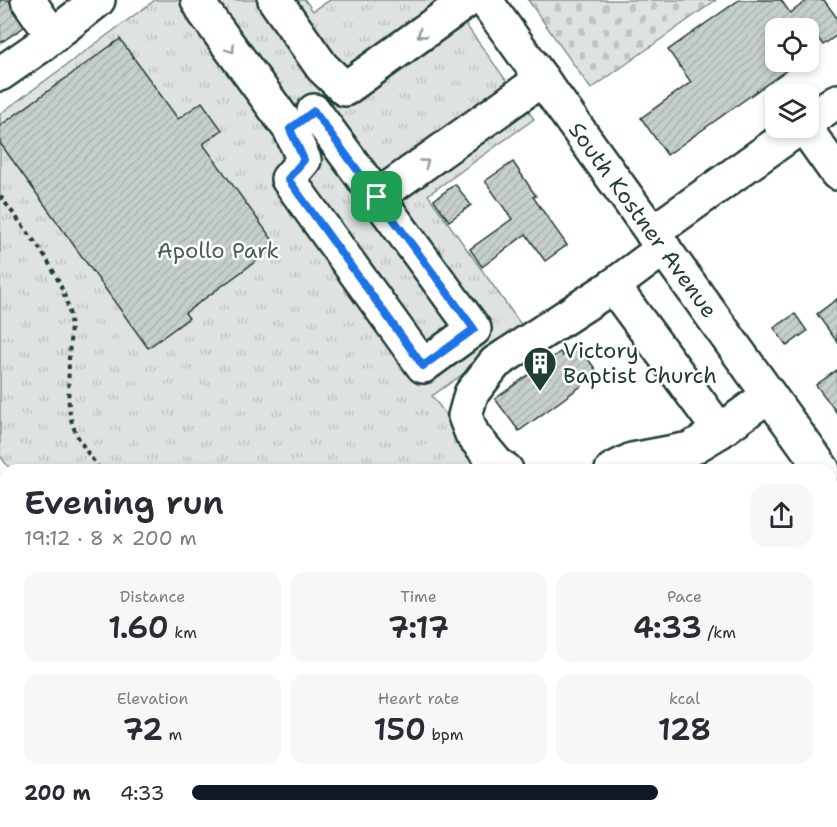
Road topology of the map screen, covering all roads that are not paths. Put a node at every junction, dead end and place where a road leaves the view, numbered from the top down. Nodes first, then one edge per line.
1 (27, 0) edge
2 (98, 0) edge
3 (198, 0) edge
4 (275, 0) edge
5 (468, 0) edge
6 (485, 0) edge
7 (52, 36) junction
8 (0, 74) edge
9 (542, 79) junction
10 (345, 89) junction
11 (837, 100) edge
12 (819, 113) edge
13 (302, 120) junction
14 (787, 138) edge
15 (812, 138) edge
16 (837, 173) edge
17 (377, 197) junction
18 (658, 241) junction
19 (613, 286) junction
20 (769, 395) junction
21 (720, 431) junction
22 (497, 464) edge
23 (624, 464) edge
24 (819, 464) edge

1 - 7 street
2 - 7 street
3 -> 13 street
4 - 10 street
5 -> 10 street
6 - 9 street, South Kostner Avenue
7 - 8 street
17 -> 9 street
9 - 18 street, South Kostner Avenue
10 - 13 street
11 - 12 street
13 - 17 street
13 - 17 street
14 - 18 street
15 - 16 street
18 - 19 street
18 - 20 street, South Kostner Avenue
19 - 21 street
19 - 22 street
20 - 21 street
20 - 24 street, South Kostner Avenue
21 - 23 street

